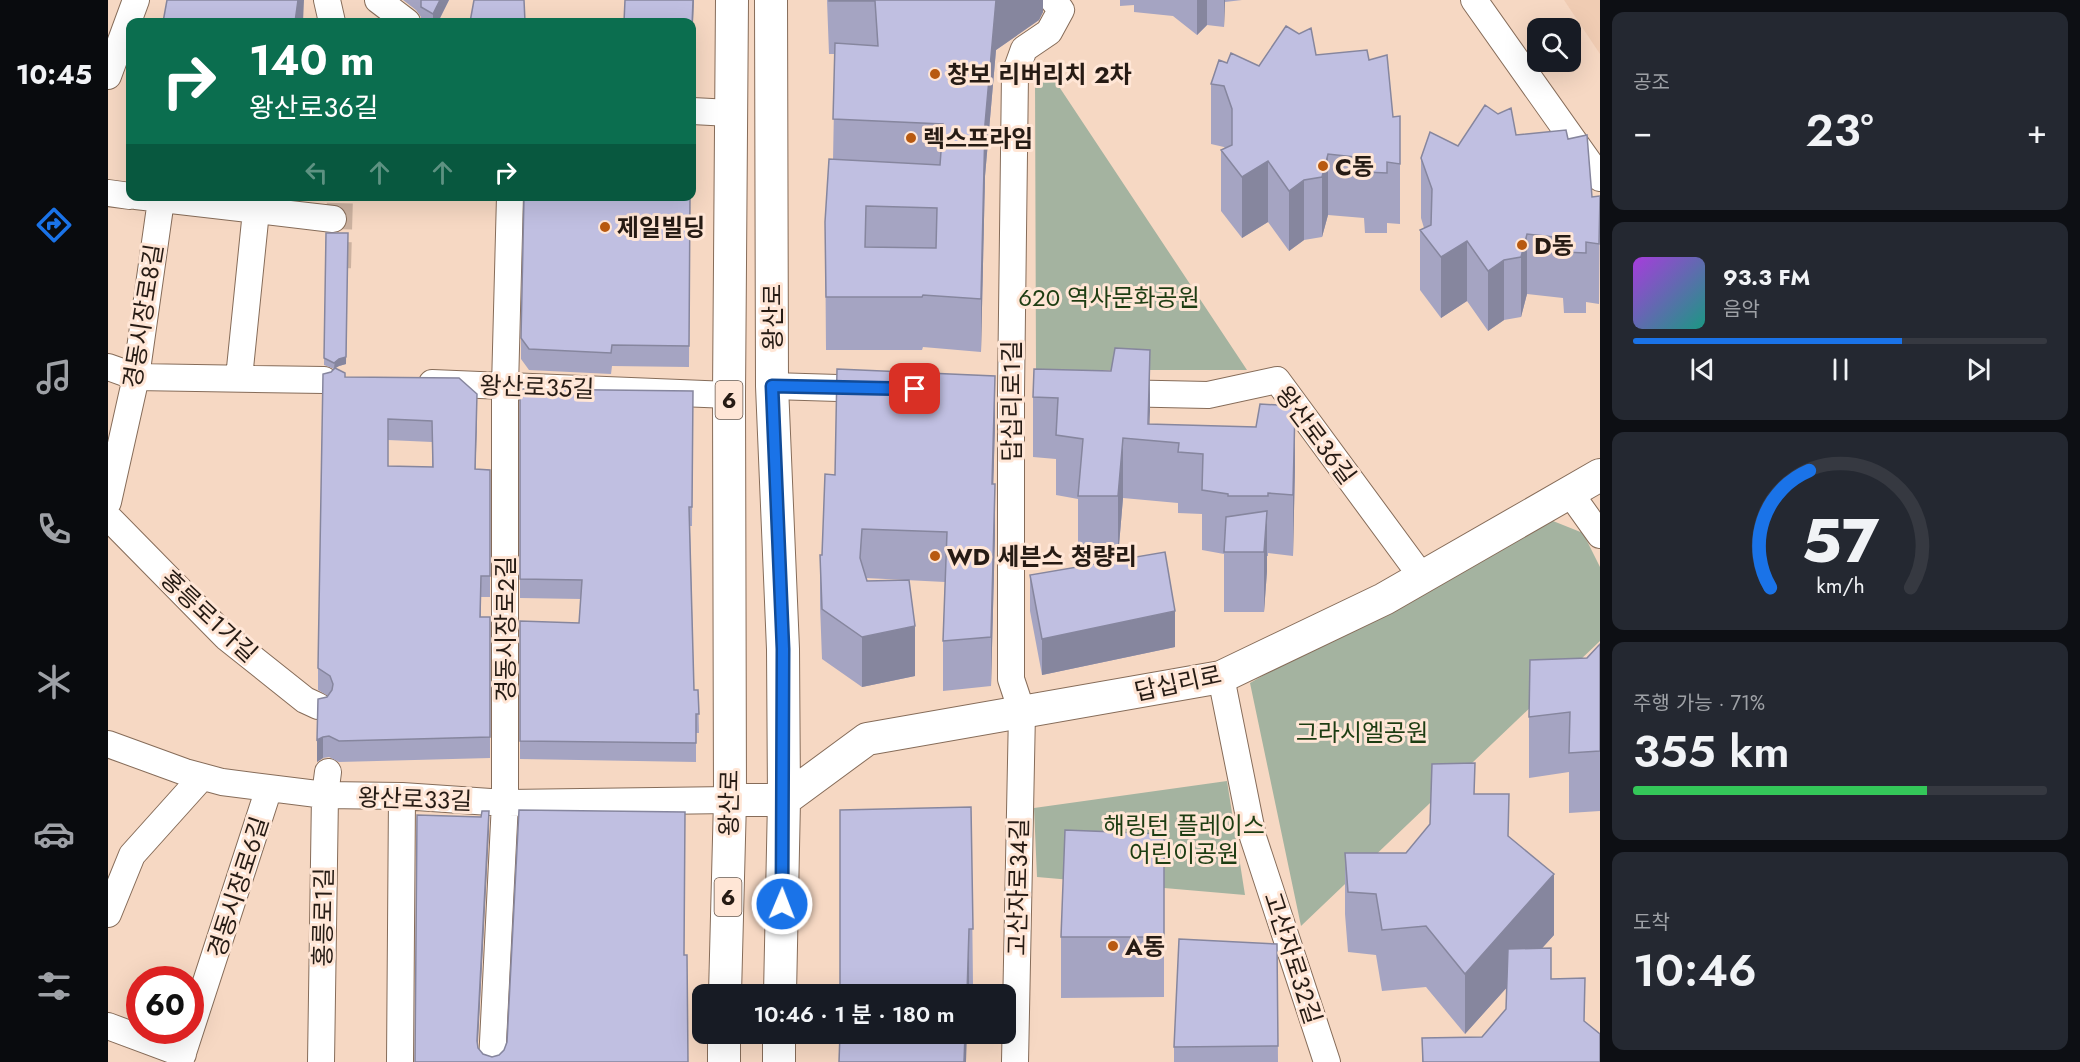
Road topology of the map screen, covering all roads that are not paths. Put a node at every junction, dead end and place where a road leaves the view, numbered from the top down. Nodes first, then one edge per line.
1 (136, 0) edge
2 (327, 0) edge
3 (378, 0) edge
4 (732, 0) edge
5 (771, 0) edge
6 (1053, 0) edge
7 (1474, 0) edge
8 (129, 18) edge
9 (331, 18) edge
10 (402, 18) edge
11 (126, 27) edge
12 (108, 76) edge
13 (696, 111) edge
14 (731, 113) junction
15 (1600, 178) edge
16 (108, 192) edge
17 (126, 195) edge
18 (161, 201) edge
19 (170, 201) edge
20 (510, 201) edge
21 (256, 211) junction
22 (333, 219) dead end
23 (108, 367) edge
24 (136, 377) junction
25 (239, 378) junction
26 (324, 380) edge
27 (414, 382) edge
28 (772, 386) junction
29 (505, 387) junction
30 (891, 389) edge
31 (1089, 393) edge
32 (729, 395) junction
33 (1600, 475) edge
34 (1570, 494) junction
35 (108, 502) edge
36 (108, 517) edge
37 (1600, 535) edge
38 (1422, 578) junction
39 (1221, 677) junction
40 (318, 706) edge
41 (1022, 712) junction
42 (108, 744) edge
43 (202, 777) junction
44 (327, 783) junction
45 (269, 788) junction
46 (402, 796) junction
47 (730, 800) junction
48 (784, 800) junction
49 (505, 803) junction
50 (108, 914) edge
51 (725, 984) edge
52 (780, 984) edge
53 (108, 1026) edge
54 (779, 1044) edge
55 (182, 1058) edge
56 (321, 1062) edge
57 (400, 1062) edge
58 (492, 1062) edge
59 (779, 1062) edge
60 (1015, 1062) edge
61 (1327, 1062) edge

1 - 8 street
2 - 9 street
3 - 10 street
4 - 14 main road, 왕산로 / 6
5 - 28 main road, 왕산로 / 6
6 - 41 street, 답십리로1길
7 - 15 street
11 - 12 street
13 - 14 street
14 - 32 main road, 왕산로 / 6
16 - 17 street
18 - 24 street, 경동시장로8길
19 - 21 street
20 - 29 street, 경동시장로2길
21 - 22 street
21 - 25 street
23 - 24 street
24 - 25 street
24 - 35 street, 경동시장로8길
25 - 26 street
27 - 29 street, 왕산로35길
28 - 30 street
28 - 48 main road, 왕산로 / 6
29 - 32 street, 왕산로35길
29 - 49 street, 경동시장로2길
31 - 38 street, 왕산로36길
32 - 47 main road, 왕산로 / 6
33 - 34 main road, 답십리로
34 - 37 street
34 - 38 main road, 답십리로
36 - 40 street, 홍릉로1가길
38 - 39 main road, 답십리로
39 - 41 main road, 답십리로
39 - 61 street, 고산자로32길
41 - 48 main road, 답십리로
41 - 60 street, 고산자로34길
42 - 43 street, 왕산로33길
43 - 45 street, 왕산로33길
43 - 50 street
44 - 45 street, 왕산로33길
44 - 46 street, 왕산로33길
44 - 56 street, 홍릉로1길
45 - 55 street, 경동시장로6길
46 - 49 street, 왕산로33길
46 - 57 street
47 - 48 main road
47 - 49 street, 왕산로33길
47 - 51 main road, 왕산로 / 6
48 - 52 main road, 왕산로 / 6
49 - 58 street, 경동시장로2길
53 - 55 street, 경동시장로6길
54 - 59 main road

